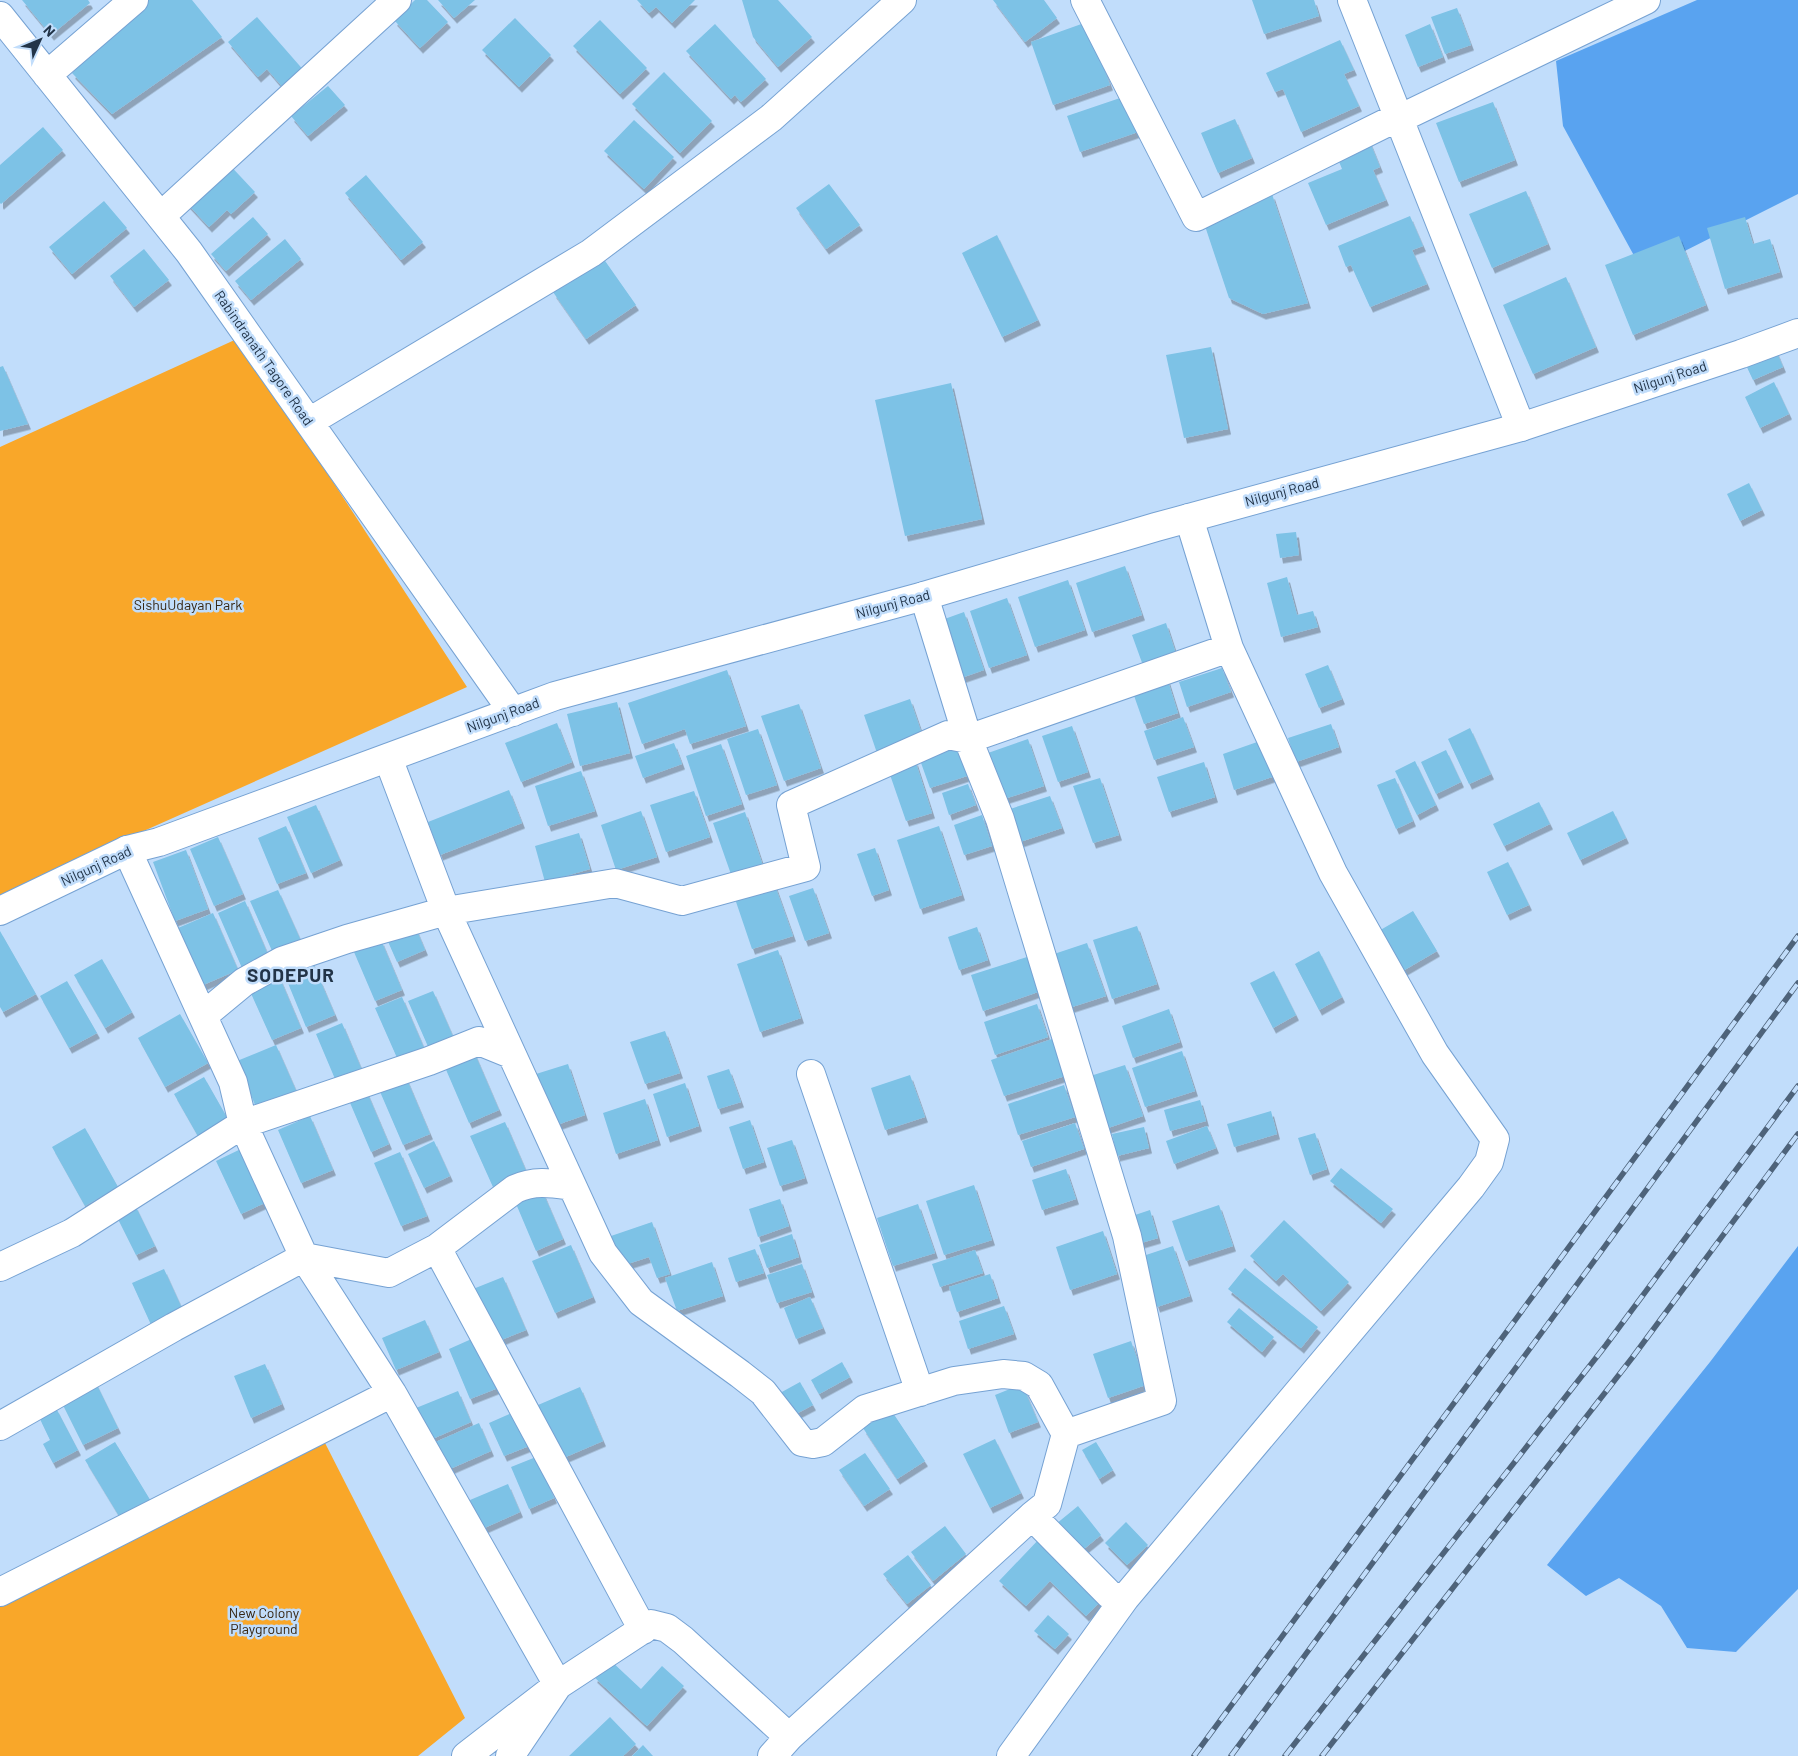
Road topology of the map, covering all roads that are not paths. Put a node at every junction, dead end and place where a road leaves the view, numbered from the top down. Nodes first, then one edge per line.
1 (134, 0) edge
2 (397, 0) edge
3 (902, 0) edge
4 (1085, 0) edge
5 (1352, 0) edge
6 (1646, 0) edge
7 (0, 16) edge
8 (47, 75) junction
9 (1398, 117) junction
10 (161, 216) junction
11 (1798, 332) edge
12 (309, 422) junction
13 (1521, 427) junction
14 (1189, 518) junction
15 (924, 596) junction
16 (1229, 648) junction
17 (513, 712) junction
18 (968, 739) junction
19 (388, 758) junction
20 (128, 850) junction
21 (0, 911) edge
22 (446, 911) junction
23 (202, 1013) junction
24 (512, 1054) junction
25 (811, 1074) dead end
26 (243, 1124) junction
27 (572, 1186) junction
28 (437, 1248) junction
29 (304, 1257) junction
30 (0, 1268) edge
31 (920, 1392) junction
32 (392, 1393) junction
33 (0, 1426) edge
34 (1066, 1434) junction
35 (1032, 1516) junction
36 (0, 1592) edge
37 (1125, 1598) junction
38 (643, 1630) junction
39 (558, 1685) junction
40 (780, 1747) edge
41 (466, 1756) edge
42 (510, 1756) edge
43 (1011, 1756) edge

1 - 8 street
2 - 10 street
3 - 12 street
4 - 9 street
5 - 9 street
6 - 9 street
7 - 8 street, Rabindranath Tagore Road
8 - 10 street, Rabindranath Tagore Road
9 - 13 street
10 - 12 street, Rabindranath Tagore Road
11 - 13 street, Nilgunj Road
12 - 17 street, Rabindranath Tagore Road
13 - 14 street, Nilgunj Road
14 - 15 street, Nilgunj Road
14 - 16 street
15 - 17 street, Nilgunj Road
15 - 18 street
16 - 18 street
16 - 37 street
17 - 19 street, Nilgunj Road
18 - 22 street
18 - 34 street
19 - 20 street, Nilgunj Road
19 - 22 street
20 - 21 street, Nilgunj Road
20 - 23 street
22 - 23 street
22 - 24 street
23 - 26 street
24 - 26 street
24 - 27 street
25 - 31 street
26 - 29 street
26 - 30 street
27 - 28 street
27 - 31 street
28 - 29 street
28 - 38 street
29 - 32 street
29 - 33 street
31 - 34 street
32 - 36 street
32 - 39 street
34 - 35 street
35 - 37 street
35 - 40 street
37 - 43 street
38 - 39 street
38 - 40 street
39 - 41 street
39 - 42 street

